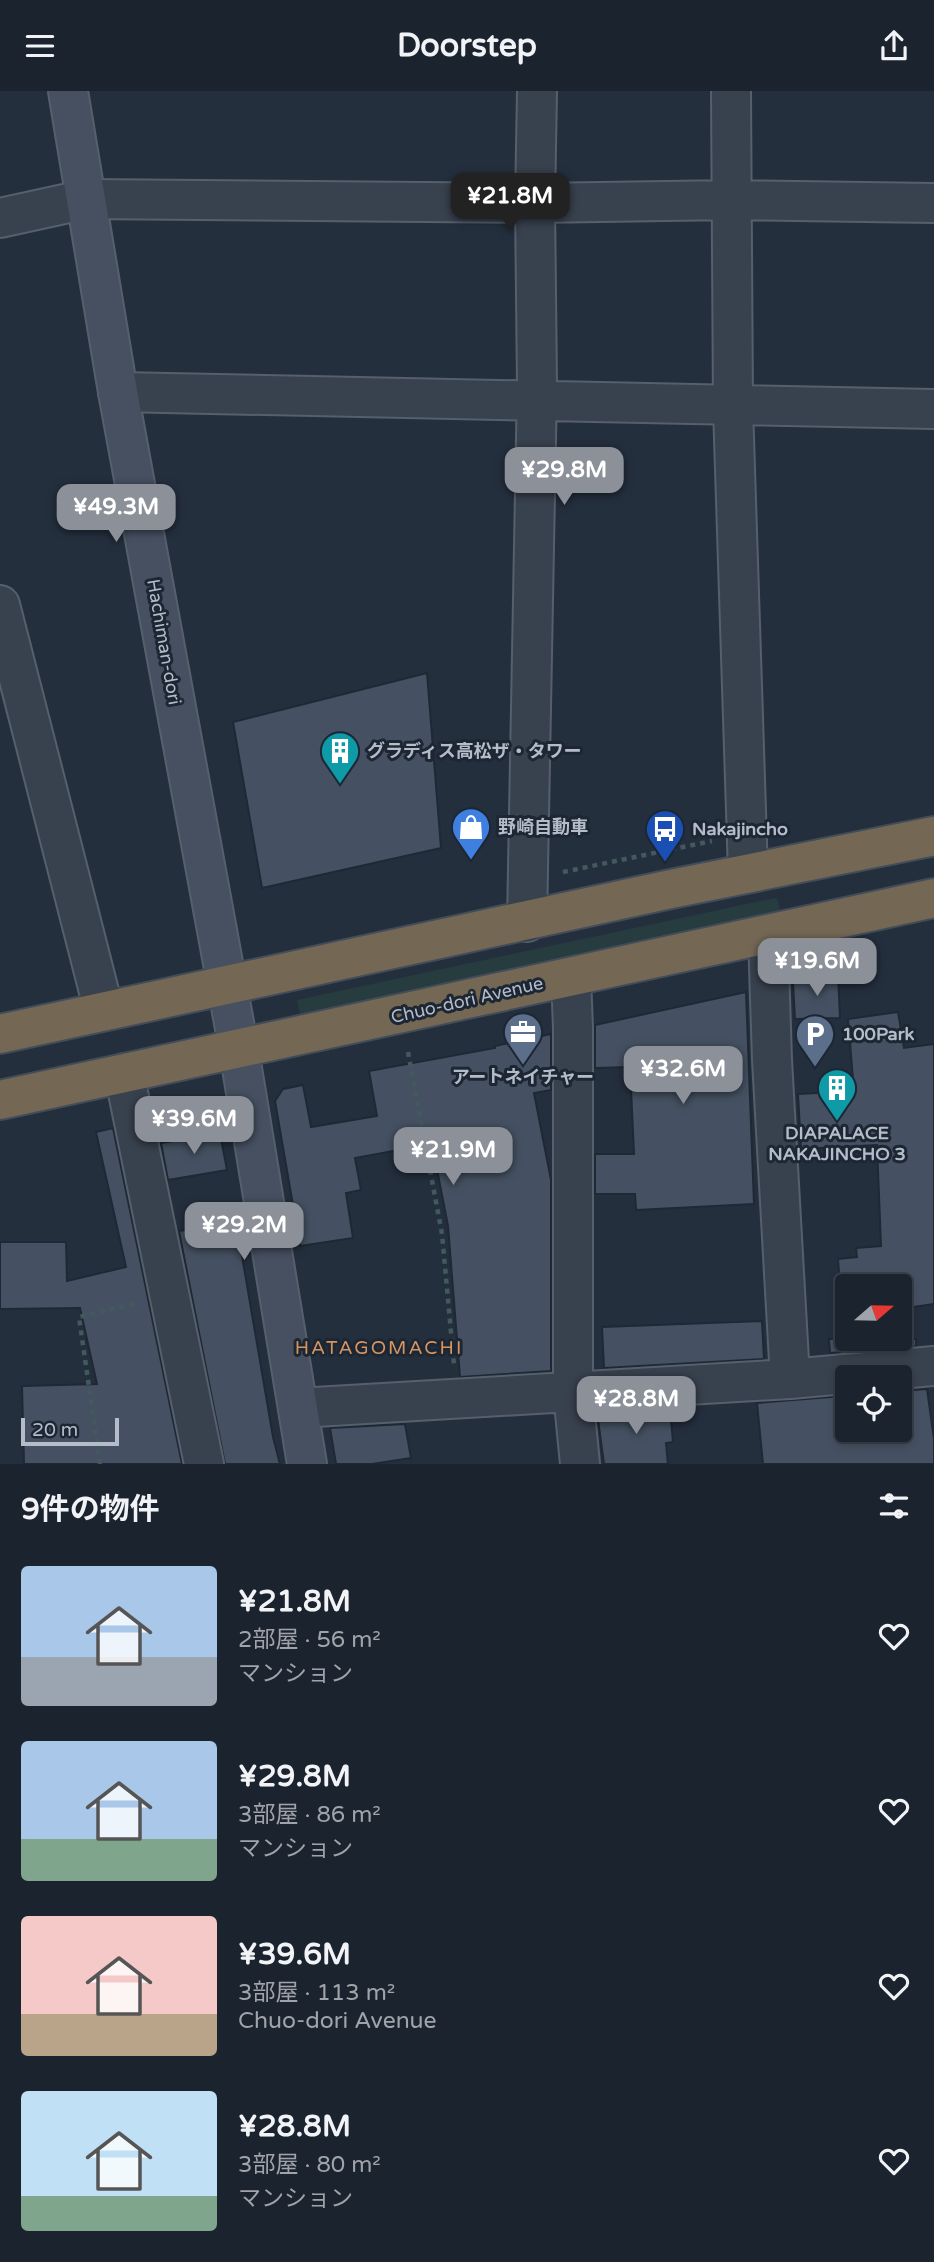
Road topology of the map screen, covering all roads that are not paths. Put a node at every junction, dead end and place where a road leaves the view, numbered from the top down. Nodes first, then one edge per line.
1 (68, 91) edge
2 (537, 91) edge
3 (731, 91) edge
4 (87, 199) junction
5 (731, 200) junction
6 (535, 203) junction
7 (934, 203) edge
8 (0, 218) edge
9 (118, 392) junction
10 (536, 401) junction
11 (733, 407) junction
12 (934, 409) edge
13 (0, 605) edge
14 (934, 835) edge
15 (748, 873) junction
16 (934, 898) edge
17 (527, 922) junction
18 (768, 935) junction
19 (571, 977) junction
20 (226, 986) junction
21 (104, 1011) junction
22 (0, 1034) edge
23 (239, 1050) junction
24 (124, 1073) junction
25 (0, 1100) edge
26 (934, 1366) edge
27 (790, 1379) junction
28 (573, 1392) junction
29 (298, 1408) junction
30 (204, 1464) edge
31 (307, 1464) edge
32 (580, 1464) edge

1 - 4 street, Hachiman-dori
2 - 6 street
3 - 5 street
4 - 6 street
4 - 8 street
4 - 9 street, Hachiman-dori
5 - 6 street
5 - 7 street
5 - 11 street
6 - 10 street
9 - 10 street
9 - 20 street, Hachiman-dori
10 - 11 street
10 - 17 street
11 - 12 street
11 - 15 street
13 - 21 street
14 - 15 highway
15 - 17 highway
16 - 18 highway, Chuo-dori Avenue
17 - 20 highway
18 - 19 highway, Chuo-dori Avenue
18 - 27 street
19 - 23 highway, Chuo-dori Avenue
19 - 28 street
20 - 21 highway
20 - 23 street, Hachiman-dori
21 - 22 highway
23 - 24 highway, Chuo-dori Avenue
23 - 29 street, Hachiman-dori
24 - 25 highway, Chuo-dori Avenue
24 - 30 street
26 - 27 street
27 - 28 street
28 - 29 street
28 - 32 street
29 - 31 street, Hachiman-dori

